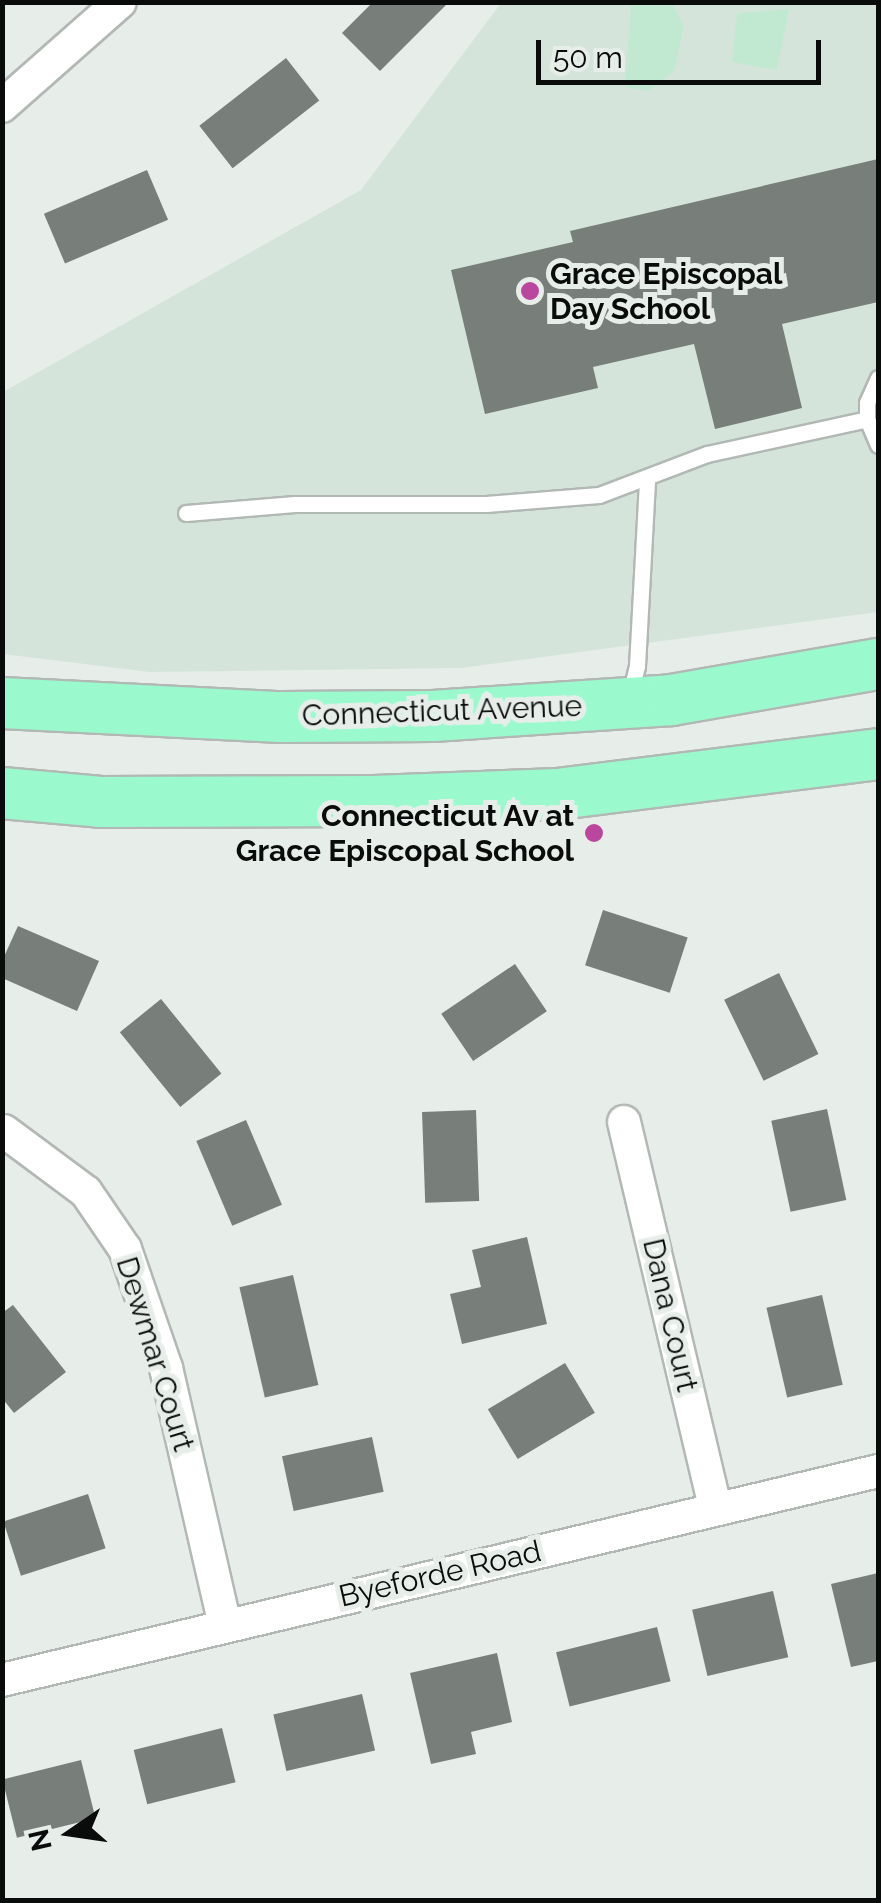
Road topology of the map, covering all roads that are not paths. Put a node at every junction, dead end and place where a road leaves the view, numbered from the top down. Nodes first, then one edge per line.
1 (120, 2) edge
2 (2, 106) edge
3 (878, 378) edge
4 (867, 419) junction
5 (878, 445) edge
6 (647, 479) junction
7 (186, 513) dead end
8 (878, 664) edge
9 (2, 702) edge
10 (628, 702) junction
11 (878, 754) edge
12 (634, 785) junction
13 (2, 793) edge
14 (624, 1122) dead end
15 (4, 1131) edge
16 (878, 1471) edge
17 (716, 1508) junction
18 (226, 1626) junction
19 (2, 1680) edge

1 - 2 street
3 - 4 lane
4 - 5 lane
4 - 6 lane
6 - 7 lane
6 - 10 lane
8 - 10 main road, Connecticut Avenue
9 - 10 main road, Connecticut Avenue
10 - 12 main road
11 - 12 main road
12 - 13 main road
14 - 17 street, Dana Court
15 - 18 street, Dewmar Court
16 - 17 street, Byeforde Road
17 - 18 street, Byeforde Road
18 - 19 street, Byeforde Road

